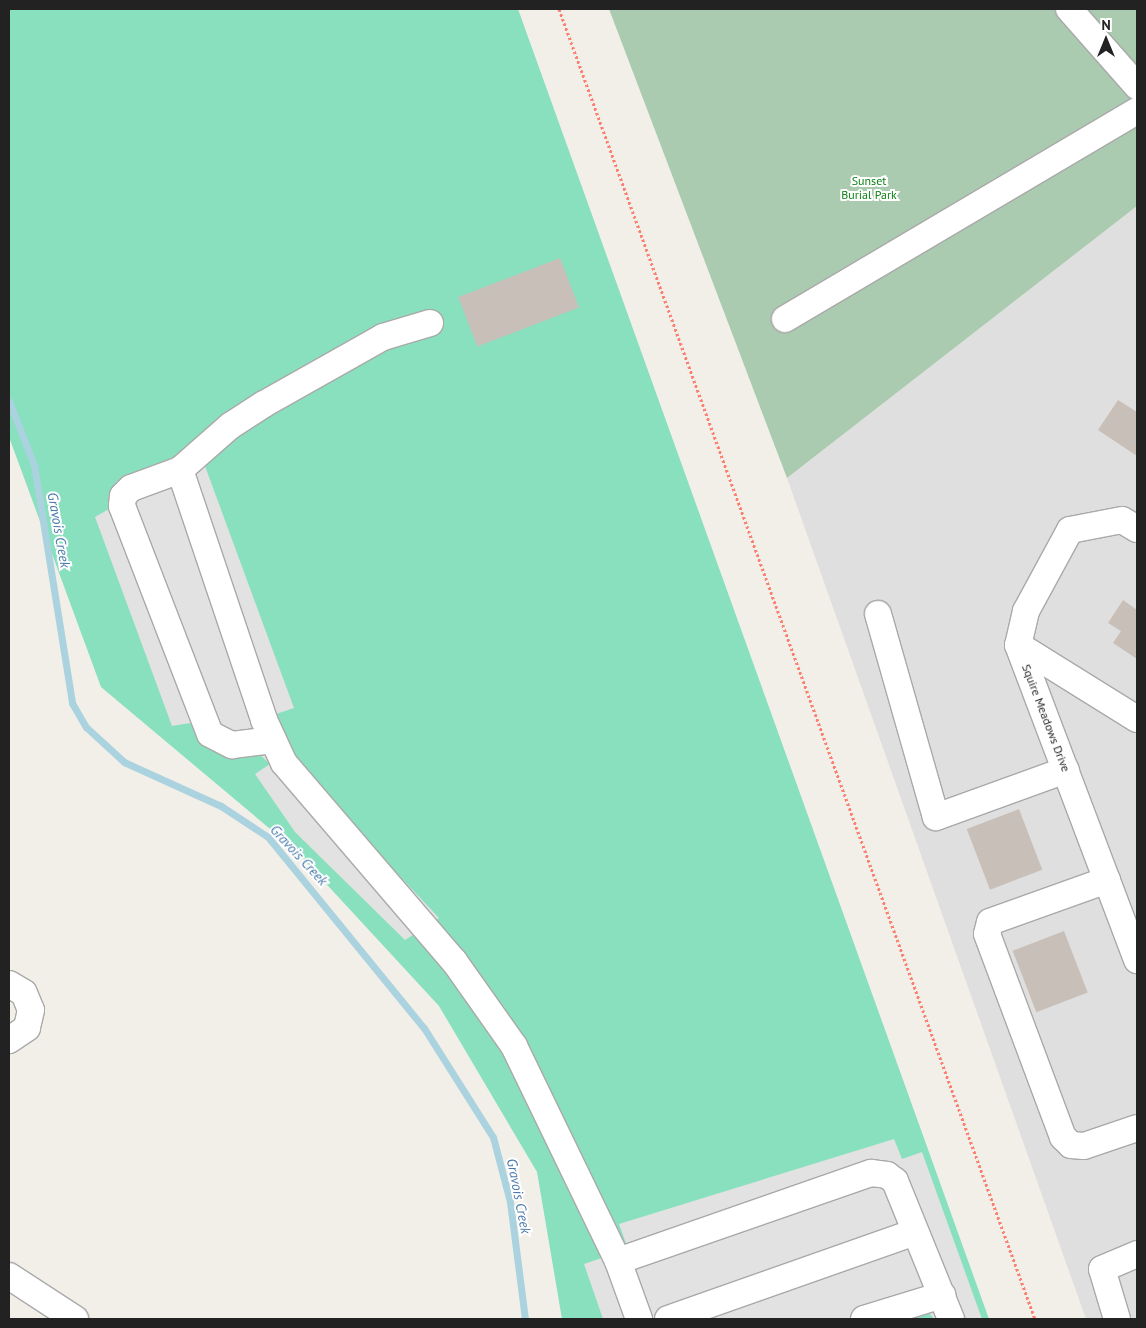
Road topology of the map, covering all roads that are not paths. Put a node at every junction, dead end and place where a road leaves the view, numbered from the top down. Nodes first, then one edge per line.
1 (1069, 9) edge
2 (1137, 86) edge
3 (1137, 111) edge
4 (785, 319) dead end
5 (430, 323) dead end
6 (180, 470) junction
7 (1130, 525) edge
8 (878, 614) dead end
9 (1018, 645) junction
10 (1137, 719) edge
11 (273, 740) junction
12 (1066, 770) junction
13 (1107, 880) junction
14 (1137, 960) edge
15 (9, 984) edge
16 (9, 1040) edge
17 (1137, 1128) edge
18 (916, 1232) junction
19 (1137, 1254) edge
20 (618, 1261) junction
21 (9, 1276) edge
22 (942, 1295) junction
23 (75, 1319) edge
24 (639, 1319) edge
25 (668, 1319) edge
26 (864, 1319) edge
27 (951, 1319) edge
28 (1117, 1319) edge

1 - 2 street
3 - 4 street
5 - 6 street
6 - 11 street
6 - 11 street
7 - 9 street
8 - 12 street
9 - 10 street
9 - 12 street, Squire Meadows Drive
11 - 20 street
12 - 13 street, Squire Meadows Drive
13 - 14 street, Squire Meadows Drive
13 - 17 street
15 - 16 street
18 - 20 street
18 - 22 street
18 - 25 street
19 - 28 street
20 - 24 street
21 - 23 street
22 - 26 street
22 - 27 street

